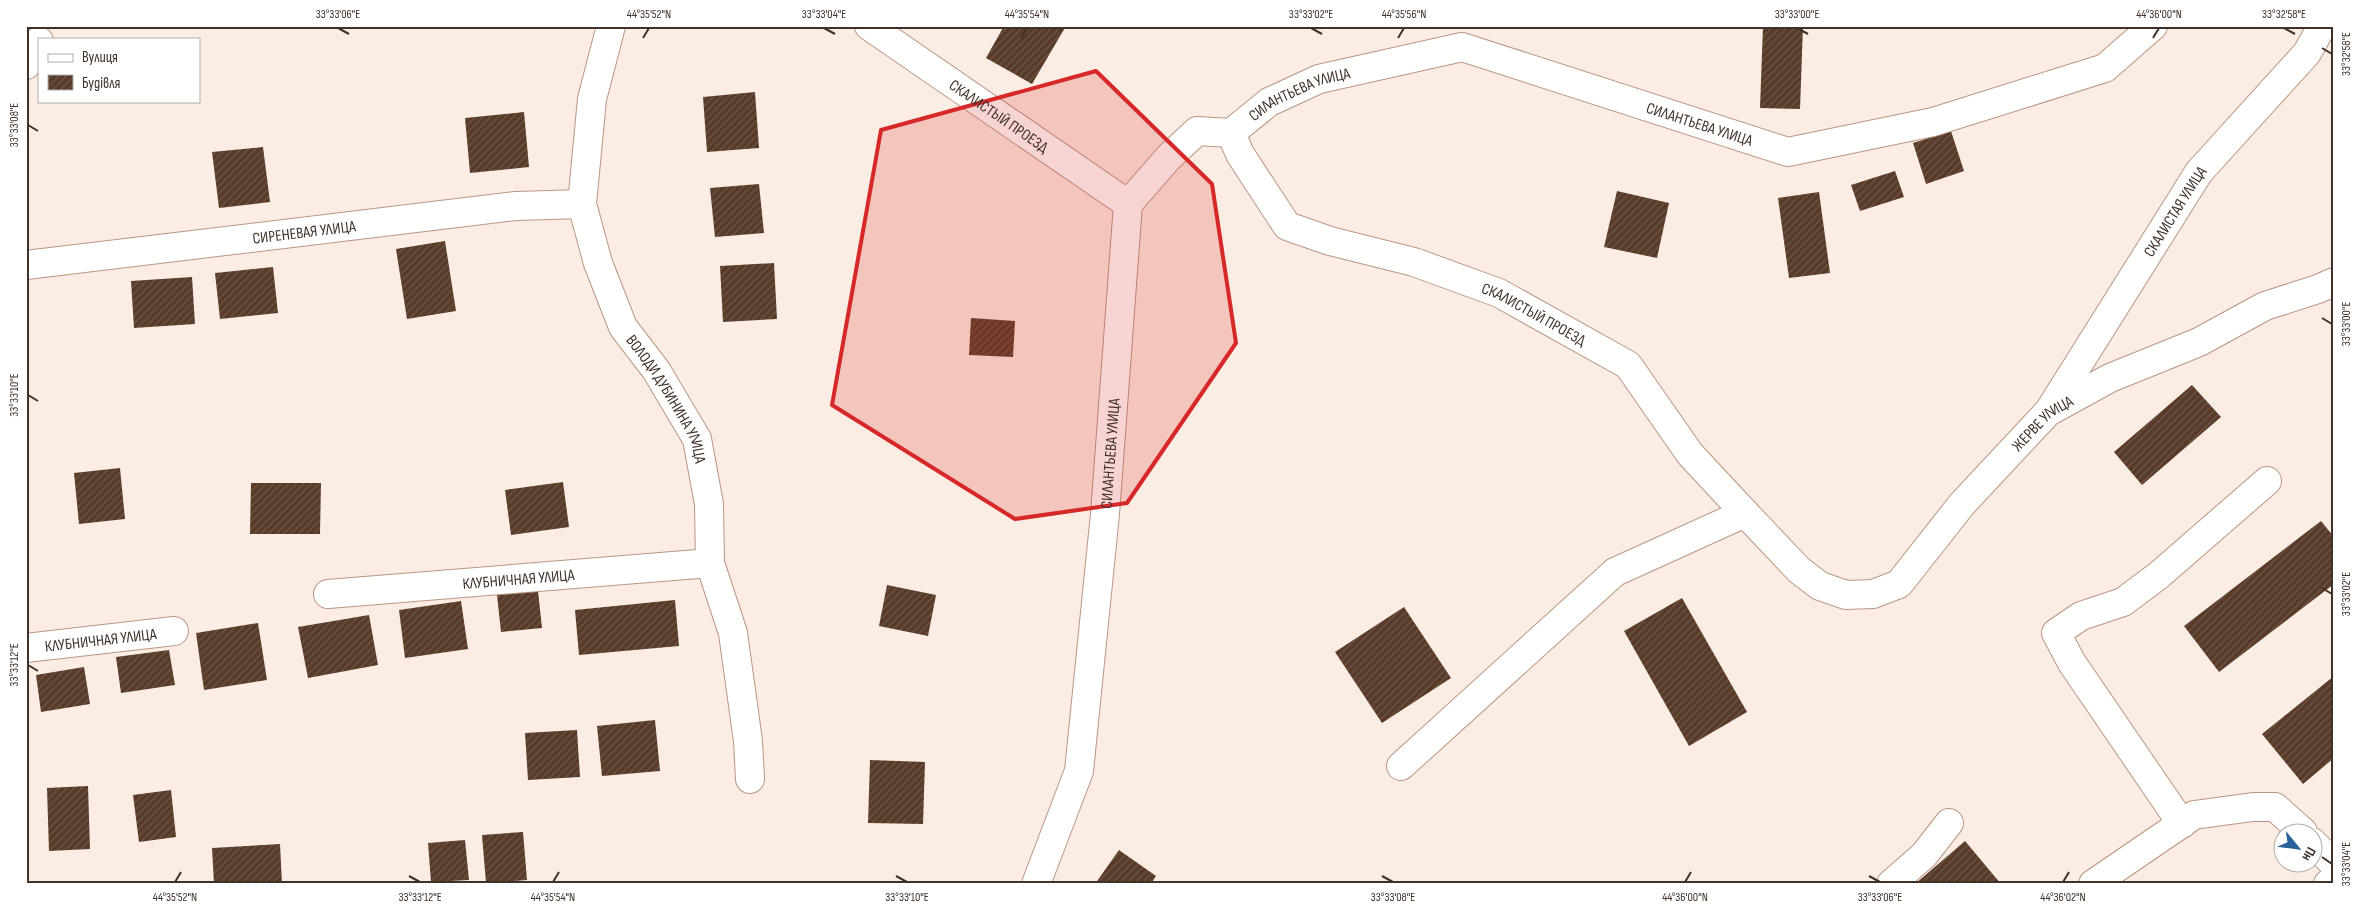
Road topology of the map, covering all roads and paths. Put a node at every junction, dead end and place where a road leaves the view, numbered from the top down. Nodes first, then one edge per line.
1 (47, 26) edge
2 (611, 26) edge
3 (869, 26) edge
4 (2153, 26) edge
5 (2322, 26) edge
6 (40, 38) edge
7 (38, 42) edge
8 (26, 65) edge
9 (1231, 133) junction
10 (582, 204) junction
11 (1128, 204) junction
12 (26, 265) edge
13 (2334, 282) edge
14 (2048, 412) junction
15 (2267, 481) dead end
16 (1745, 513) junction
17 (710, 562) junction
18 (1799, 570) joint
19 (328, 594) dead end
20 (174, 630) dead end
21 (26, 648) edge
22 (1401, 766) dead end
23 (750, 780) dead end
24 (2292, 822) edge
25 (1949, 823) dead end
26 (2182, 824) junction
27 (2322, 852) edge
28 (2334, 864) edge
29 (2334, 879) edge
30 (1036, 884) edge
31 (1891, 884) edge
32 (2093, 884) edge
33 (2328, 884) edge

1 - 6 street
2 - 10 street, ВОЛОДИ ДУБИНИНА УЛИЦА
3 - 11 street, СКАЛИСТЫЙ ПРОЕЗД
4 - 9 street, СИЛАНТЬЕВА УЛИЦА
5 - 14 street, СКАЛИСТАЯ УЛИЦА
7 - 8 street
9 - 11 street, СИЛАНТЬЕВА УЛИЦА
9 - 16 street, СКАЛИСТЫЙ ПРОЕЗД
10 - 12 street, СИРЕНЕВАЯ УЛИЦА
10 - 17 street, ВОЛОДИ ДУБИНИНА УЛИЦА
11 - 30 street, СИЛАНТЬЕВА УЛИЦА
13 - 14 street, ЖЕРВЕ УЛИЦА
14 - 18 street, ЖЕРВЕ УЛИЦА
15 - 26 street
16 - 18 street, СКАЛИСТЫЙ ПРОЕЗД
16 - 22 street
17 - 19 street, КЛУБНИЧНАЯ УЛИЦА
17 - 23 street, ВОЛОДИ ДУБИНИНА УЛИЦА
20 - 21 street, КЛУБНИЧНАЯ УЛИЦА
24 - 26 street
25 - 31 street
26 - 32 street
27 - 28 street
29 - 33 street

